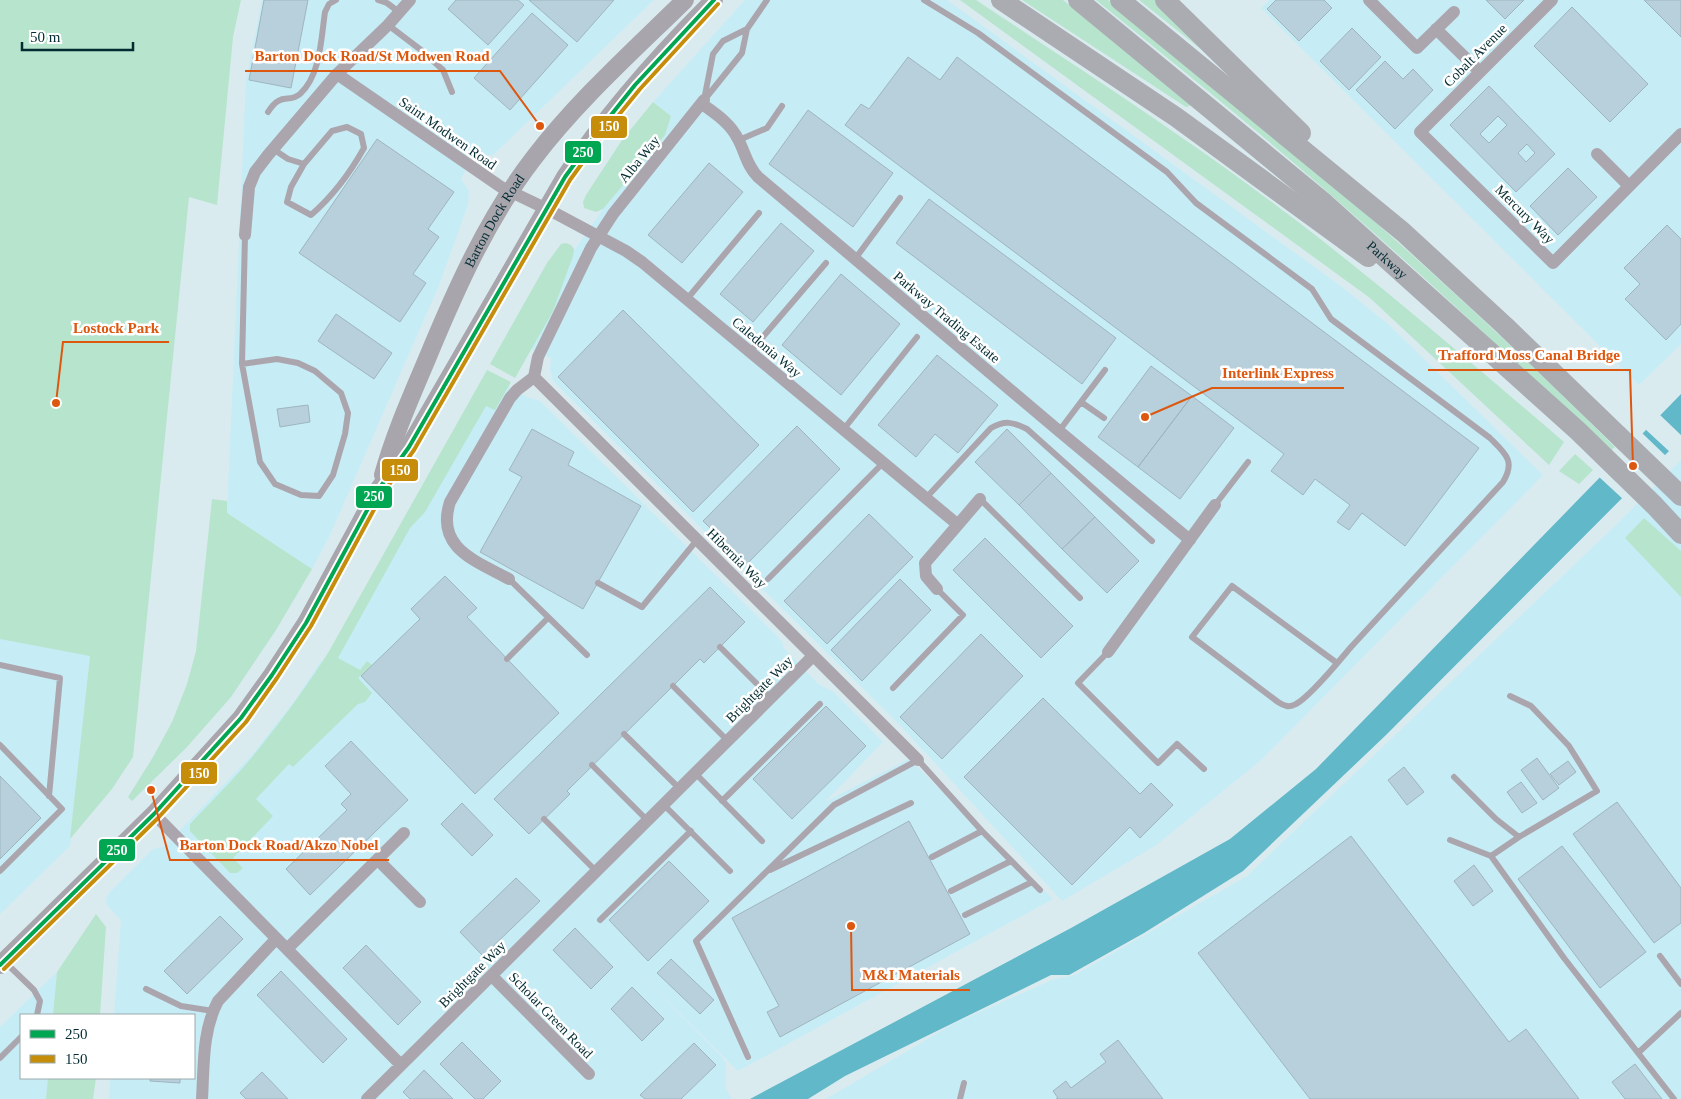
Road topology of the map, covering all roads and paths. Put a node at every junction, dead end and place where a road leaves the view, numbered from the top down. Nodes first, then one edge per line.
1 (336, 0) edge
2 (378, 0) edge
3 (410, 0) edge
4 (685, 0) edge
5 (714, 0) edge
6 (767, 0) edge
7 (924, 0) edge
8 (1001, 0) edge
9 (1078, 0) edge
10 (1120, 0) edge
11 (1165, 0) edge
12 (1369, 0) edge
13 (1552, 0) edge
14 (399, 12) junction
15 (1454, 12) dead end
16 (388, 25) junction
17 (747, 29) junction
18 (1436, 29) junction
19 (1480, 72) junction
20 (337, 74) junction
21 (452, 92) dead end
22 (703, 102) junction
23 (782, 106) dead end
24 (268, 112) dead end
25 (1420, 132) joint
26 (1681, 134) edge
27 (739, 140) junction
28 (273, 149) junction
29 (1597, 154) dead end
30 (304, 164) junction
31 (1629, 186) junction
32 (509, 192) junction
33 (900, 198) dead end
34 (546, 209) junction
35 (759, 213) dead end
36 (1403, 232) junction
37 (244, 235) joint
38 (598, 237) junction
39 (855, 259) junction
40 (826, 262) dead end
41 (687, 299) junction
42 (1464, 328) junction
43 (917, 337) dead end
44 (750, 352) junction
45 (242, 364) junction
46 (1105, 370) dead end
47 (534, 377) junction
48 (1081, 402) junction
49 (1104, 418) dead end
50 (843, 430) junction
51 (1059, 431) junction
52 (1248, 462) dead end
53 (883, 463) junction
54 (378, 490) junction
55 (1677, 492) edge
56 (926, 499) junction
57 (980, 499) joint
58 (1215, 505) joint
59 (956, 524) junction
60 (1681, 534) edge
61 (697, 540) junction
62 (1190, 540) junction
63 (1152, 541) dead end
64 (768, 579) dead end
65 (509, 580) joint
66 (598, 583) dead end
67 (937, 589) joint
68 (1080, 598) dead end
69 (548, 618) junction
70 (720, 647) dead end
71 (1108, 652) joint
72 (587, 655) dead end
73 (813, 656) junction
74 (507, 659) dead end
75 (1337, 663) junction
76 (0, 665) edge
77 (673, 686) dead end
78 (892, 688) dead end
79 (1510, 696) dead end
80 (771, 698) junction
81 (820, 704) dead end
82 (624, 734) dead end
83 (728, 741) junction
84 (0, 745) edge
85 (918, 760) junction
86 (592, 765) dead end
87 (1204, 769) dead end
88 (695, 773) junction
89 (1454, 777) dead end
90 (680, 789) junction
91 (50, 796) junction
92 (722, 801) junction
93 (911, 803) dead end
94 (664, 804) junction
95 (154, 814) junction
96 (544, 819) dead end
97 (648, 820) junction
98 (691, 831) junction
99 (982, 831) junction
100 (404, 833) dead end
101 (1519, 837) junction
102 (1450, 840) dead end
103 (762, 841) dead end
104 (1491, 856) junction
105 (932, 857) dead end
106 (378, 860) junction
107 (1011, 860) junction
108 (0, 871) edge
109 (730, 871) dead end
110 (597, 872) junction
111 (765, 873) junction
112 (1032, 882) junction
113 (1040, 890) dead end
114 (951, 891) dead end
115 (420, 902) dead end
116 (965, 915) dead end
117 (600, 920) dead end
118 (276, 939) junction
119 (287, 949) junction
120 (1660, 956) dead end
121 (2, 963) edge
122 (492, 976) junction
123 (1681, 984) edge
124 (146, 989) dead end
125 (212, 1011) junction
126 (1681, 1013) edge
127 (37, 1014) edge
128 (20, 1039) edge
129 (1638, 1053) junction
130 (748, 1057) dead end
131 (0, 1058) edge
132 (401, 1065) junction
133 (589, 1074) dead end
134 (964, 1083) dead end
135 (202, 1099) edge
136 (367, 1099) edge
137 (960, 1099) edge
138 (1674, 1099) edge

1 - 24 lane
2 - 14 lane
3 - 14 street
4 - 32 main road, Barton Dock Road
5 - 34 main road, Barton Dock Road
6 - 17 lane
7 - 75 lane
8 - 42 highway
9 - 42 highway, Parkway
10 - 36 highway
11 - 36 highway
12 - 18 street
13 - 19 street, Cobalt Avenue
14 - 16 street
15 - 18 street
16 - 20 street
16 - 21 lane
17 - 22 lane
17 - 22 lane
18 - 19 street
19 - 25 street, Cobalt Avenue
20 - 28 street
20 - 32 street, Saint Modwen Road
22 - 27 street, Parkway Trading Estate
22 - 38 street, Alba Way
23 - 27 lane
25 - 31 street, Mercury Way
26 - 31 street, Mercury Way
27 - 39 street, Parkway Trading Estate
28 - 30 lane
28 - 37 street
29 - 31 street
30 - 30 lane
32 - 34 street, Saint Modwen Road
32 - 54 main road, Barton Dock Road
33 - 39 lane
34 - 38 street, Caledonia Way
34 - 54 main road, Barton Dock Road
35 - 41 lane
36 - 55 highway
37 - 45 lane
38 - 41 street, Caledonia Way
38 - 47 street
39 - 51 street, Parkway Trading Estate
40 - 44 lane
41 - 44 street, Caledonia Way
42 - 60 highway, Parkway
43 - 50 lane
44 - 50 street, Caledonia Way
45 - 45 lane
46 - 48 lane
47 - 61 street, Hibernia Way
47 - 65 street
48 - 49 lane
48 - 51 lane
50 - 53 street, Caledonia Way
51 - 62 street, Parkway Trading Estate
52 - 58 lane
53 - 56 street, Caledonia Way
53 - 64 lane
54 - 95 main road, Barton Dock Road
56 - 59 street, Caledonia Way
56 - 63 lane
57 - 59 street
57 - 68 lane
58 - 62 street
59 - 67 street
61 - 66 lane
61 - 73 street, Hibernia Way
62 - 71 street
65 - 69 lane
67 - 78 lane
69 - 72 lane
69 - 74 lane
70 - 80 lane
71 - 87 lane
73 - 80 street, Brightgate Way
73 - 85 street, Hibernia Way
75 - 75 lane
76 - 91 lane
77 - 83 lane
79 - 101 lane
80 - 83 street, Brightgate Way
81 - 92 lane
82 - 90 lane
83 - 88 street, Brightgate Way
84 - 91 lane
85 - 99 lane
85 - 111 lane
86 - 97 lane
88 - 90 street, Brightgate Way
88 - 92 lane
89 - 101 lane
90 - 94 street, Brightgate Way
91 - 108 lane
92 - 103 lane
93 - 111 lane
94 - 97 street, Brightgate Way
94 - 98 lane
95 - 118 street
95 - 121 main road, Barton Dock Road
96 - 110 lane
97 - 110 street, Brightgate Way
98 - 109 lane
98 - 117 lane
99 - 105 lane
99 - 107 lane
100 - 106 street
101 - 104 lane
102 - 104 lane
104 - 129 lane
106 - 115 street
106 - 119 street
107 - 112 lane
107 - 114 lane
110 - 122 street, Brightgate Way
111 - 130 lane
112 - 113 lane
112 - 116 lane
118 - 119 street
118 - 125 street
119 - 132 street
120 - 123 lane
121 - 127 lane
122 - 132 street, Brightgate Way
122 - 133 street, Scholar Green Road
124 - 125 lane
125 - 135 street
126 - 129 lane
128 - 131 lane
129 - 138 lane
132 - 136 street, Brightgate Way
134 - 137 lane

